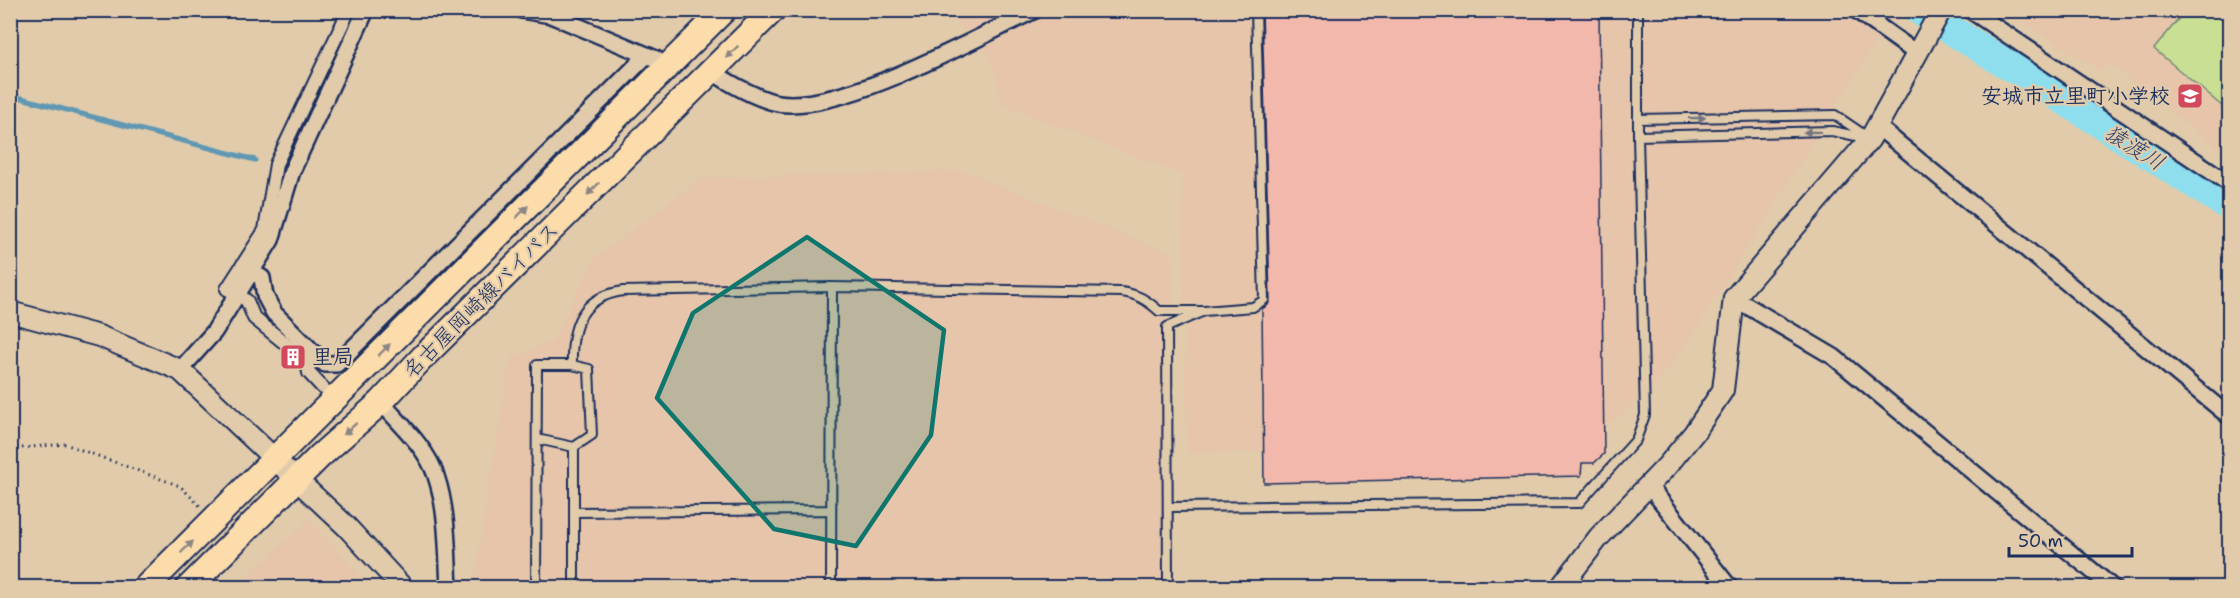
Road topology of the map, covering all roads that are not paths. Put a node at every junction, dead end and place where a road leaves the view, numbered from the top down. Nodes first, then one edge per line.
1 (349, 10) edge
2 (366, 10) edge
3 (521, 10) edge
4 (724, 10) edge
5 (773, 10) edge
6 (1035, 10) edge
7 (1256, 10) edge
8 (1638, 10) edge
9 (1856, 10) edge
10 (1941, 10) edge
11 (1970, 10) edge
12 (1916, 52) junction
13 (646, 56) junction
14 (670, 63) junction
15 (712, 71) junction
16 (1638, 119) junction
17 (1874, 133) junction
18 (1638, 136) junction
19 (2229, 183) edge
20 (251, 271) junction
21 (832, 287) junction
22 (238, 294) junction
23 (1734, 298) junction
24 (1204, 311) junction
25 (10, 312) edge
26 (572, 365) junction
27 (180, 370) junction
28 (323, 388) dead end
29 (381, 402) junction
30 (2229, 417) edge
31 (537, 438) junction
32 (574, 447) junction
33 (273, 459) junction
34 (296, 480) junction
35 (1649, 486) junction
36 (1168, 507) junction
37 (831, 510) junction
38 (574, 512) junction
39 (145, 588) edge
40 (188, 588) edge
41 (403, 588) edge
42 (449, 588) edge
43 (536, 588) edge
44 (574, 588) edge
45 (831, 588) edge
46 (1168, 588) edge
47 (1560, 588) edge
48 (1730, 588) edge
49 (2113, 588) edge

1 - 22 street
2 - 20 street
3 - 13 street
4 - 14 main road, 名古屋岡崎線バイパス
5 -> 15 main road, 名古屋岡崎線バイパス
6 - 15 street
7 - 24 lane
8 - 16 lane
9 - 12 street
10 - 12 street
11 - 19 street
12 - 17 street
13 - 14 street
13 - 20 street
33 -> 14 main road, 名古屋岡崎線バイパス
15 -> 29 main road, 名古屋岡崎線バイパス
16 -> 17 lane
16 - 18 lane
17 -> 18 lane
17 - 23 street
17 - 30 street
18 - 36 lane
20 - 22 street
21 - 24 lane
21 - 26 lane
21 - 37 lane
22 - 27 street
22 - 28 street
23 - 35 street
23 - 49 street
24 - 36 lane
25 - 27 street
26 - 31 lane
26 - 32 lane
27 - 33 street
29 -> 34 main road, 名古屋岡崎線バイパス
29 - 42 street
31 - 32 lane
31 - 43 lane
32 - 38 lane
33 - 34 street
39 -> 33 main road, 名古屋岡崎線バイパス
34 - 40 main road, 名古屋岡崎線バイパス
34 - 41 street
35 - 47 street
35 - 48 street
36 - 46 lane
37 - 38 lane
37 - 45 lane
38 - 44 lane

